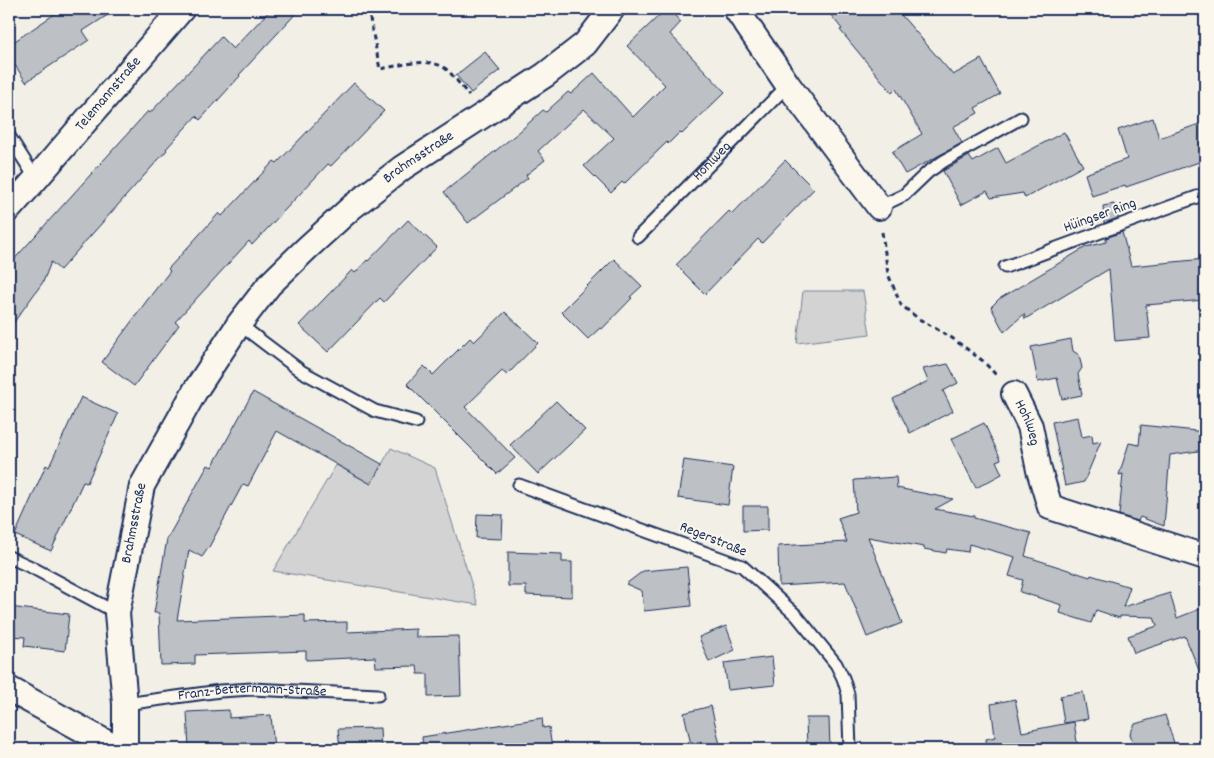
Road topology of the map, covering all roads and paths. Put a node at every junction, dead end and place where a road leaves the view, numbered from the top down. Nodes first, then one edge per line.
1 (182, 9) edge
2 (368, 9) edge
3 (612, 9) edge
4 (736, 9) edge
5 (788, 85) junction
6 (484, 114) junction
7 (1021, 118) dead end
8 (9, 136) edge
9 (36, 178) junction
10 (1205, 194) edge
11 (879, 206) junction
12 (9, 209) edge
13 (638, 237) dead end
14 (1005, 267) dead end
15 (239, 324) junction
16 (1014, 394) joint
17 (416, 422) dead end
18 (519, 485) dead end
19 (9, 557) edge
20 (1205, 557) edge
21 (117, 613) junction
22 (9, 689) edge
23 (378, 696) dead end
24 (125, 704) junction
25 (118, 749) edge
26 (125, 749) edge
27 (850, 749) edge

1 - 9 street, Telemannstraße
2 - 6 path
3 - 6 street, Brahmsstraße
4 - 5 street
5 - 11 street
5 - 13 lane, Hohlweg
6 - 15 street, Brahmsstraße
7 - 11 lane
8 - 9 lane
9 - 12 street, Telemannstraße
10 - 14 lane, Hüingser Ring
11 - 16 path, Hohlweg
15 - 17 lane
15 - 21 street, Brahmsstraße
16 - 20 street, Hohlweg
18 - 27 lane, Regerstraße
19 - 21 lane
21 - 24 street, Brahmsstraße
22 - 25 street
23 - 24 lane, Franz-Bettermann-Straße
24 - 26 street, Brahmsstraße

